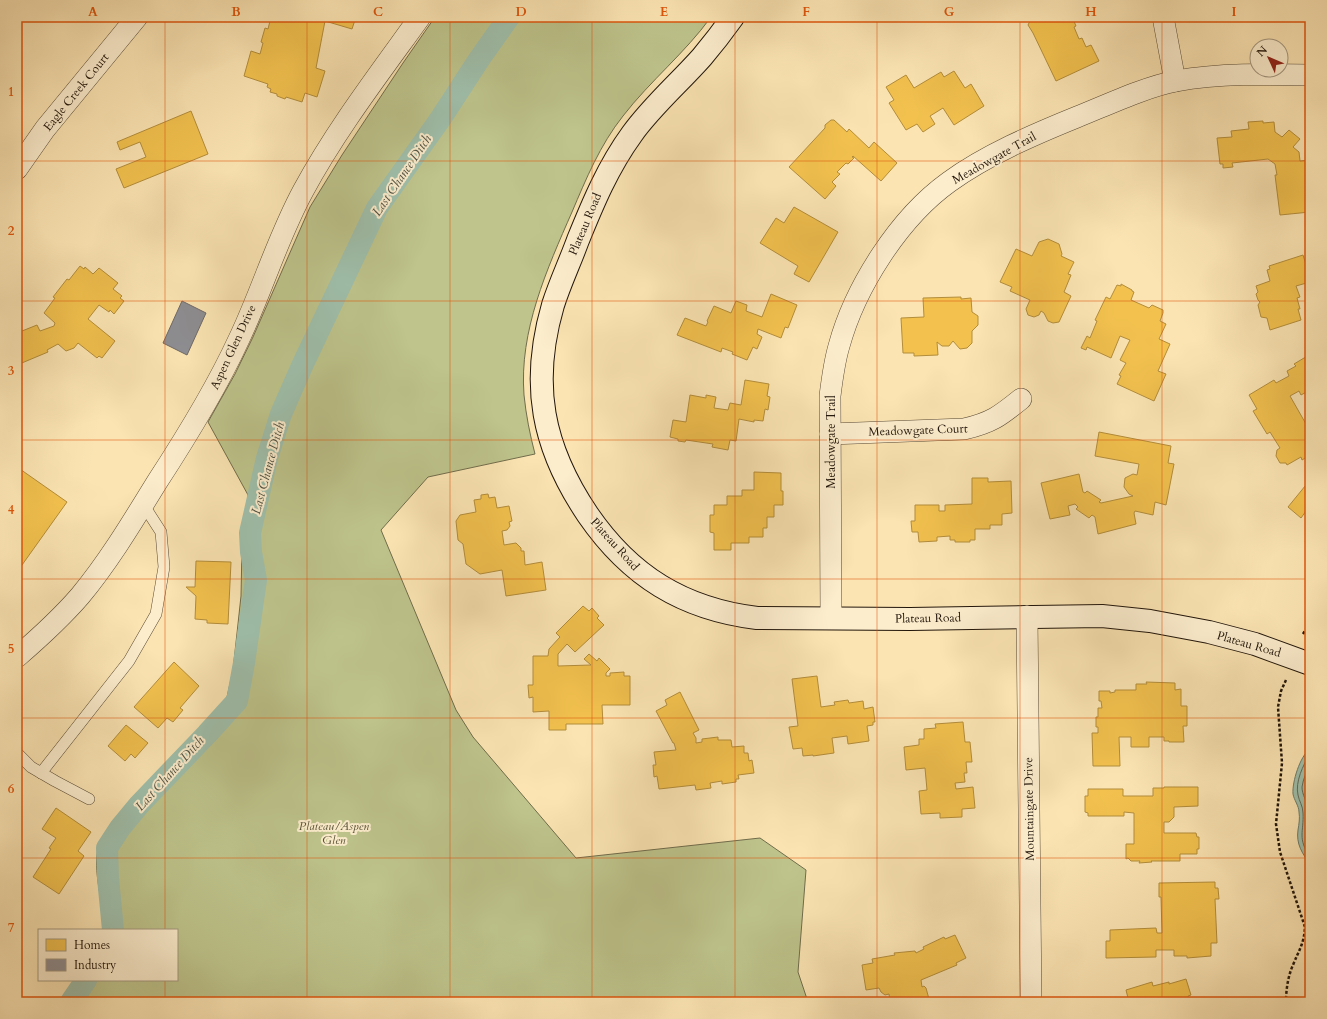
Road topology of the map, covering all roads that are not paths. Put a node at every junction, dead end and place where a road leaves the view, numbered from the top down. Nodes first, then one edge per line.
1 (137, 17) edge
2 (420, 17) edge
3 (733, 17) edge
4 (1163, 17) edge
5 (1310, 75) edge
6 (1175, 81) junction
7 (17, 169) edge
8 (1021, 399) dead end
9 (830, 434) junction
10 (143, 504) junction
11 (1027, 616) junction
12 (831, 618) junction
13 (17, 657) edge
14 (1310, 664) edge
15 (17, 752) edge
16 (41, 773) junction
17 (89, 799) dead end
18 (1031, 1002) edge

1 - 7 street, Eagle Creek Court
2 - 10 street, Aspen Glen Drive
3 - 12 street, Plateau Road
4 - 6 street
5 - 6 street, Meadowgate Trail
6 - 9 street, Meadowgate Trail
8 - 9 street, Meadowgate Court
9 - 12 street, Meadowgate Trail
10 - 13 street, Aspen Glen Drive
10 - 16 lane
11 - 12 street, Plateau Road
11 - 14 street, Plateau Road
11 - 18 street, Mountaingate Drive
15 - 16 lane
16 - 17 lane

